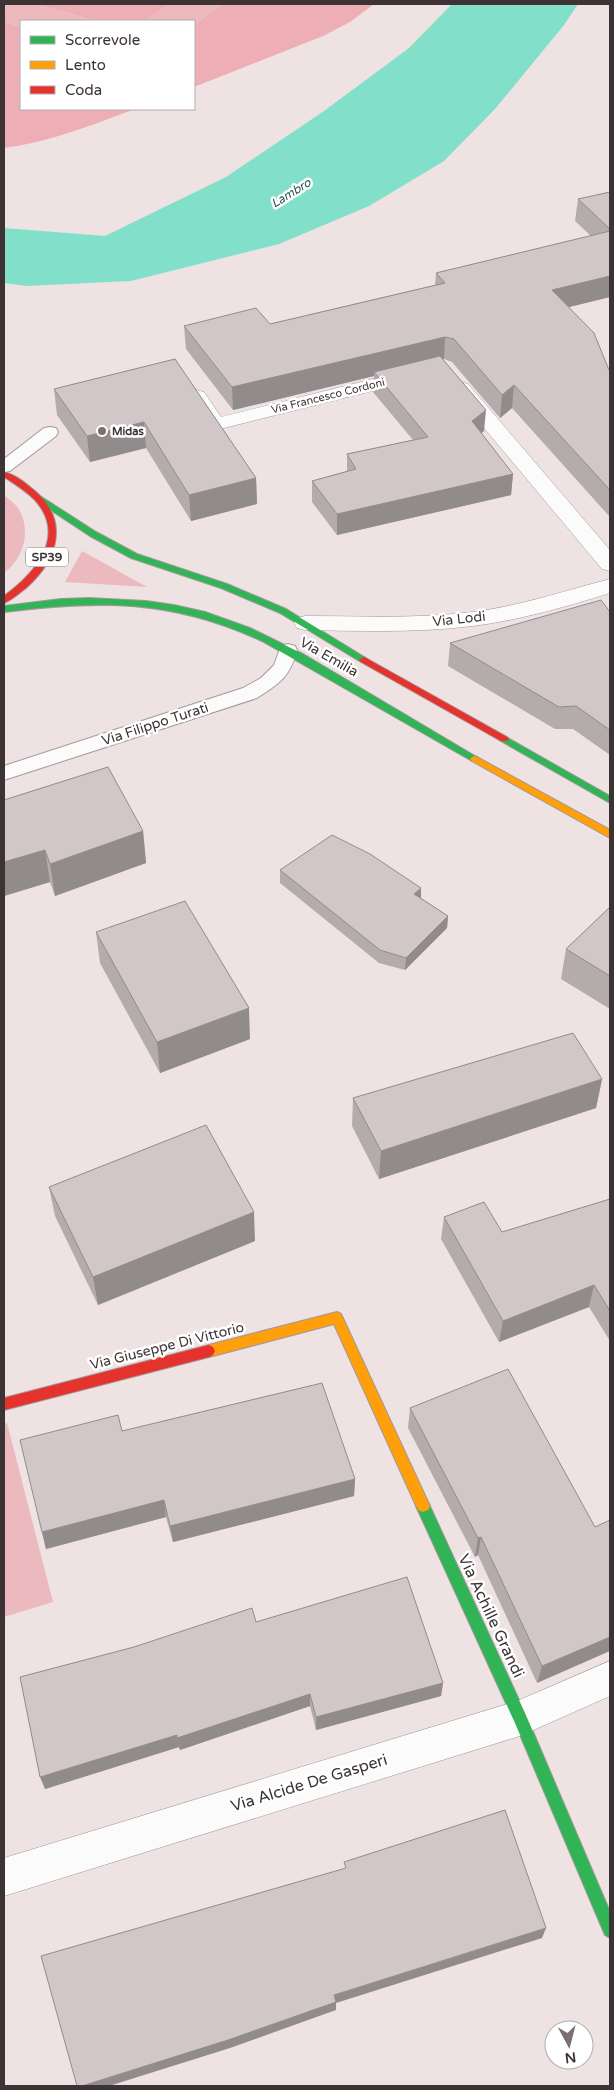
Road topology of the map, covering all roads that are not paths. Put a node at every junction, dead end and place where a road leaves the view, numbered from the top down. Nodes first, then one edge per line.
1 (425, 372) edge
2 (450, 375) edge
3 (186, 381) edge
4 (50, 432) dead end
5 (4, 467) edge
6 (4, 474) edge
7 (40, 500) junction
8 (610, 564) edge
9 (610, 586) edge
10 (4, 600) edge
11 (4, 609) edge
12 (305, 623) junction
13 (288, 650) junction
14 (4, 773) edge
15 (610, 800) edge
16 (610, 834) edge
17 (337, 1318) joint
18 (4, 1404) edge
19 (610, 1678) edge
20 (520, 1718) junction
21 (4, 1878) edge
22 (610, 1930) edge

1 - 3 street, Via Francesco Cordoni
2 - 8 street
4 - 5 lane
6 - 7 street, SP39
7 - 10 street, SP39
7 - 12 street, Via Emilia
9 - 12 street, Via Lodi
11 - 13 street, Via Emilia
12 - 15 street, Via Emilia
13 - 14 lane, Via Filippo Turati
13 - 16 street, Via Emilia
17 - 18 street, Via Giuseppe Di Vittorio
17 - 20 street, Via Achille Grandi
19 - 20 street, Via Alcide De Gasperi
20 - 21 street, Via Alcide De Gasperi
20 - 22 street, Via Achille Grandi

